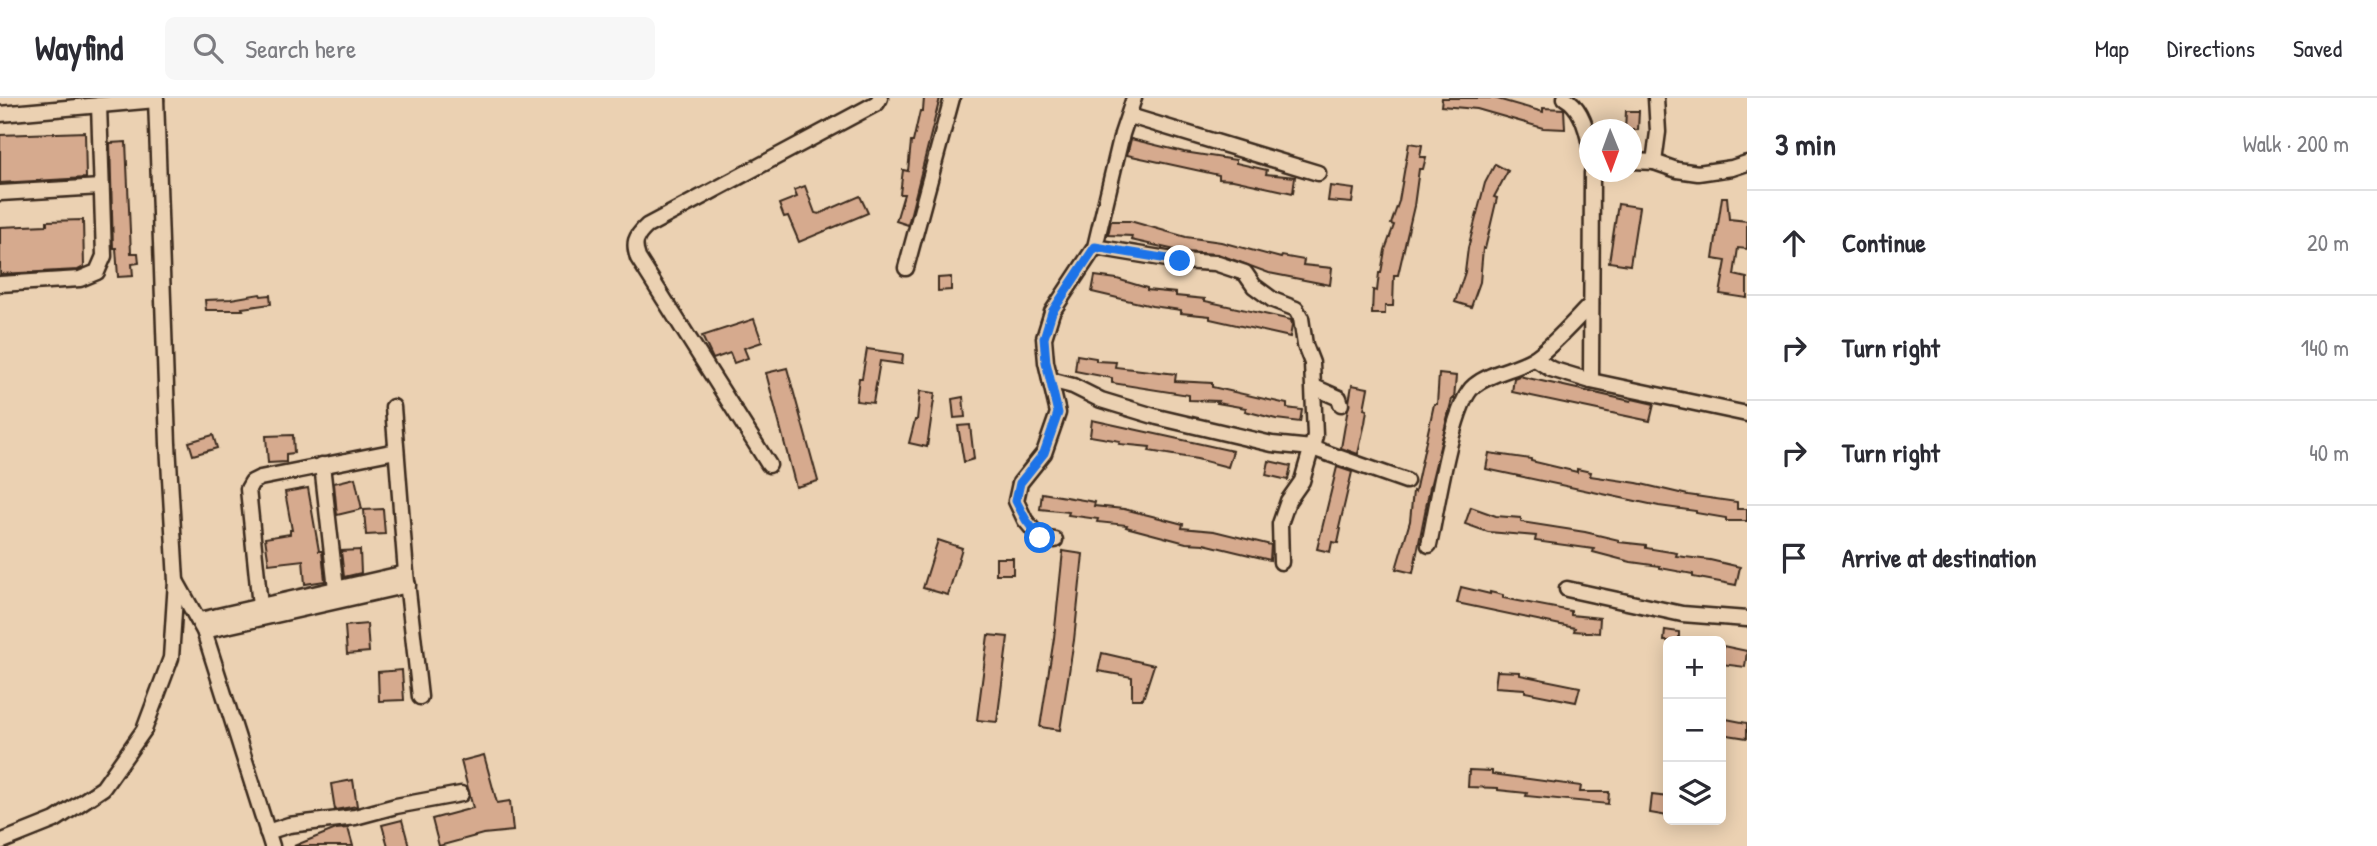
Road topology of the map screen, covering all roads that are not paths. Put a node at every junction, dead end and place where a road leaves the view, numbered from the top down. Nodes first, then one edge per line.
1 (880, 98) edge
2 (952, 98) edge
3 (1134, 98) edge
4 (1564, 98) edge
5 (1656, 98) edge
6 (156, 99) edge
7 (119, 101) edge
8 (99, 105) junction
9 (0, 114) edge
10 (1130, 116) junction
11 (1581, 119) edge
12 (1642, 161) edge
13 (1654, 162) junction
14 (1747, 163) edge
15 (1318, 173) dead end
16 (1592, 182) edge
17 (101, 187) junction
18 (0, 193) edge
19 (1095, 247) junction
20 (906, 268) dead end
21 (0, 284) edge
22 (1591, 304) junction
23 (1535, 359) junction
24 (1050, 380) junction
25 (1591, 381) junction
26 (1314, 387) junction
27 (1341, 404) dead end
28 (393, 407) dead end
29 (1747, 414) edge
30 (1312, 448) junction
31 (396, 451) junction
32 (322, 465) junction
33 (769, 465) dead end
34 (1406, 481) dead end
35 (1055, 540) dead end
36 (1429, 545) dead end
37 (1281, 562) dead end
38 (407, 579) junction
39 (176, 581) junction
40 (336, 589) junction
41 (1567, 589) dead end
42 (260, 606) junction
43 (1747, 619) edge
44 (202, 625) junction
45 (421, 697) dead end
46 (461, 794) dead end
47 (270, 839) edge
48 (0, 842) edge

1 - 33 street
2 - 20 street
3 - 10 street
4 - 11 street
5 - 13 street
6 - 7 street
6 - 39 street
7 - 8 street
8 - 9 street
8 - 17 street
10 - 15 street
10 - 19 street
12 - 13 street
13 - 14 street
16 - 22 street
17 - 18 street
17 - 21 street
19 - 24 street
19 - 26 street
22 - 23 street
22 - 25 street
23 - 25 street
23 - 36 street
24 - 30 street
24 - 35 street
25 - 29 street
26 - 27 street
26 - 30 street
28 - 31 street
30 - 34 street
30 - 37 street
31 - 32 street
31 - 38 street
32 - 40 street
32 - 42 street
38 - 40 street
38 - 44 street
38 - 45 street
39 - 44 street
39 - 48 street
40 - 42 street
41 - 43 street
42 - 44 street
44 - 47 street
46 - 47 street

